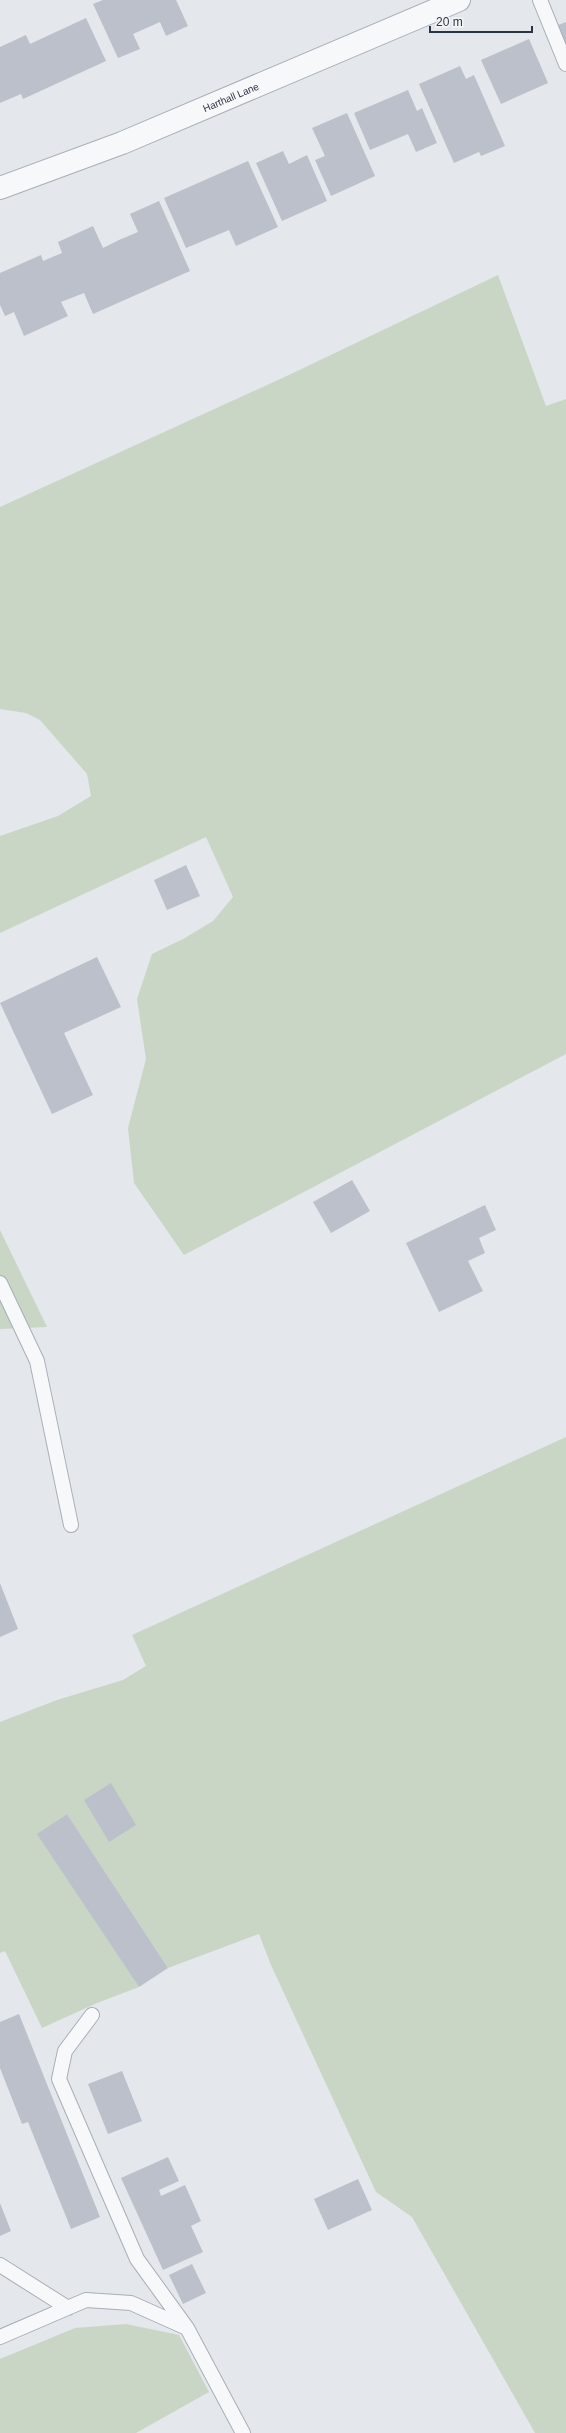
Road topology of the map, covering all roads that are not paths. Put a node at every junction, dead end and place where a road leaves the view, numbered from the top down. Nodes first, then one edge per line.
1 (459, 0) edge
2 (540, 0) edge
3 (566, 64) edge
4 (0, 188) edge
5 (0, 1284) edge
6 (71, 1525) dead end
7 (92, 2015) dead end
8 (0, 2265) edge
9 (68, 2308) junction
10 (187, 2328) junction
11 (0, 2337) edge
12 (244, 2433) edge

1 - 4 street, Harthall Lane
2 - 3 lane
5 - 6 lane
7 - 10 lane
8 - 9 lane
9 - 10 lane
9 - 11 lane
10 - 12 lane

